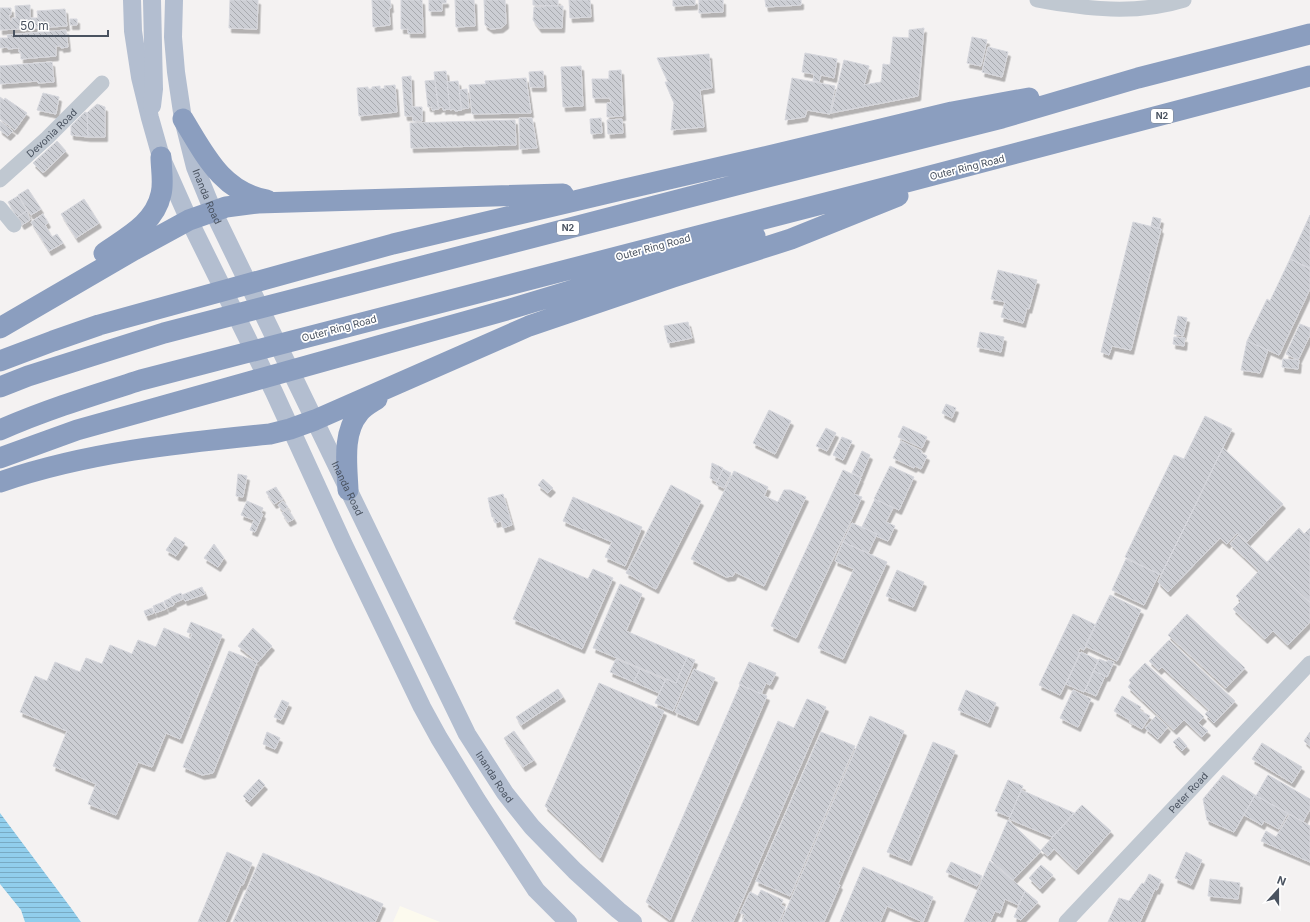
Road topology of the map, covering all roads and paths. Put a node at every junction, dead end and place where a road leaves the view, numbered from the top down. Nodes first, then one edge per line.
1 (120, 0) edge
2 (132, 0) edge
3 (152, 0) edge
4 (174, 0) edge
5 (1037, 0) edge
6 (1184, 0) edge
7 (1310, 34) edge
8 (1310, 76) edge
9 (1138, 78) junction
10 (102, 83) dead end
11 (150, 118) junction
12 (183, 119) junction
13 (1015, 155) junction
14 (161, 157) junction
15 (0, 180) edge
16 (621, 190) junction
17 (282, 202) junction
18 (879, 203) junction
19 (0, 208) edge
20 (213, 211) junction
21 (189, 220) junction
22 (14, 225) dead end
23 (22, 314) junction
24 (0, 328) edge
25 (0, 361) edge
26 (405, 380) junction
27 (0, 387) edge
28 (315, 420) junction
29 (290, 429) junction
30 (0, 430) edge
31 (0, 458) edge
32 (0, 482) edge
33 (348, 490) junction
34 (1310, 663) edge
35 (568, 922) edge
36 (633, 922) edge
37 (1066, 922) edge

1 - 11 main road
2 - 11 main road
3 - 11 main road
4 - 12 main road, Inanda Road
5 - 6 street
7 - 9 highway, N2
8 - 13 highway, Outer Ring Road / N2
9 - 16 highway
9 - 27 highway, N2
10 - 15 street, Devonia Road
11 - 14 main road
12 - 17 highway
12 - 20 main road, Inanda Road
13 - 18 highway
13 - 30 highway, Outer Ring Road / N2
14 - 21 main road
14 - 23 highway
16 - 17 highway
16 - 25 highway
17 - 20 highway
18 - 26 highway
18 - 31 highway
19 - 22 street
20 - 21 highway
20 - 28 main road, Inanda Road
21 - 23 highway
21 - 29 main road
23 - 24 highway
26 - 28 highway
26 - 33 highway
28 - 29 highway
28 - 33 main road, Inanda Road
29 - 32 highway
29 - 35 main road
33 - 36 main road, Inanda Road
34 - 37 street, Peter Road

